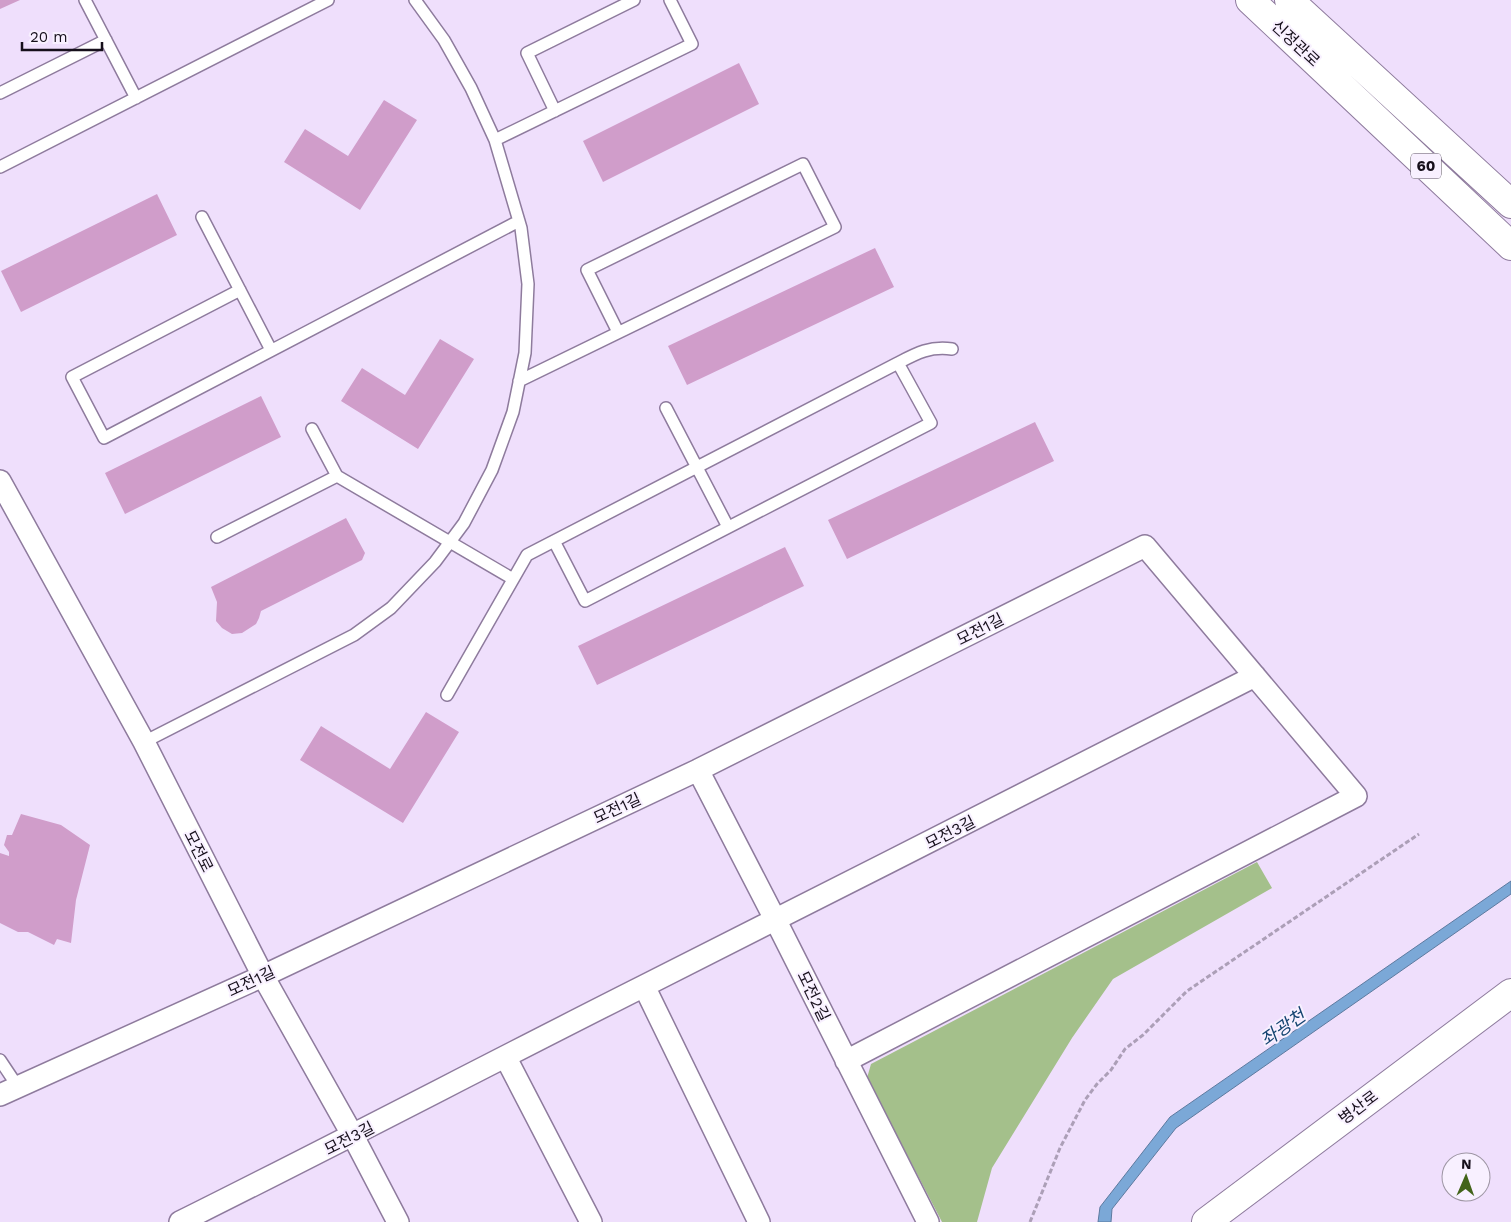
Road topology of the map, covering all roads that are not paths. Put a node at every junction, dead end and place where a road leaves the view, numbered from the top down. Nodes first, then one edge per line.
1 (85, 0) edge
2 (328, 0) edge
3 (415, 0) edge
4 (634, 0) edge
5 (670, 0) edge
6 (1250, 0) edge
7 (1288, 0) edge
8 (106, 40) junction
9 (0, 93) edge
10 (136, 98) junction
11 (556, 111) junction
12 (495, 140) junction
13 (0, 167) edge
14 (1511, 204) edge
15 (202, 217) dead end
16 (519, 221) junction
17 (1511, 246) edge
18 (240, 290) junction
19 (618, 332) junction
20 (952, 349) dead end
21 (271, 350) junction
22 (898, 364) junction
23 (519, 381) junction
24 (666, 408) dead end
25 (312, 429) dead end
26 (697, 467) junction
27 (337, 476) junction
28 (0, 481) edge
29 (728, 527) junction
30 (218, 537) dead end
31 (450, 541) junction
32 (554, 541) junction
33 (513, 579) junction
34 (1254, 676) junction
35 (447, 695) dead end
36 (144, 742) junction
37 (698, 770) junction
38 (776, 921) junction
39 (263, 976) junction
40 (644, 986) junction
41 (1511, 993) edge
42 (506, 1058) junction
43 (0, 1060) edge
44 (846, 1061) junction
45 (9, 1091) edge
46 (353, 1136) junction
47 (188, 1220) edge
48 (398, 1222) edge
49 (591, 1222) edge
50 (759, 1222) edge
51 (928, 1222) edge
52 (1206, 1222) edge

1 - 8 lane
2 - 10 lane
3 - 12 lane
4 - 11 lane
5 - 11 lane
6 - 17 main road, 신정관로 / 60
7 - 14 main road, 신정관로
8 - 9 lane
8 - 10 lane
10 - 13 lane
11 - 12 lane
12 - 16 lane
15 - 18 lane
16 - 21 lane
16 - 23 lane
18 - 21 lane
18 - 21 lane
19 - 19 lane
19 - 23 lane
20 - 22 lane
22 - 26 lane
22 - 29 lane
23 - 31 lane
24 - 26 lane
25 - 27 lane
26 - 29 lane
26 - 32 lane
27 - 30 lane
27 - 31 lane
28 - 36 street, 모전로
29 - 32 lane
31 - 33 lane
31 - 36 lane
32 - 33 lane
33 - 35 lane
34 - 37 street, 모전1길
34 - 38 street, 모전3길
34 - 44 street, 모전1길
36 - 39 street, 모전로
37 - 38 street, 모전2길
37 - 39 street, 모전1길
38 - 40 street, 모전3길
38 - 44 street, 모전2길
39 - 45 street, 모전1길
39 - 46 street, 모전로
40 - 42 street, 모전3길
40 - 50 street
41 - 52 main road, 병산로
42 - 46 street, 모전3길
42 - 49 street
43 - 45 lane
44 - 51 street, 모전2길
46 - 47 street, 모전3길
46 - 48 street, 모전로

